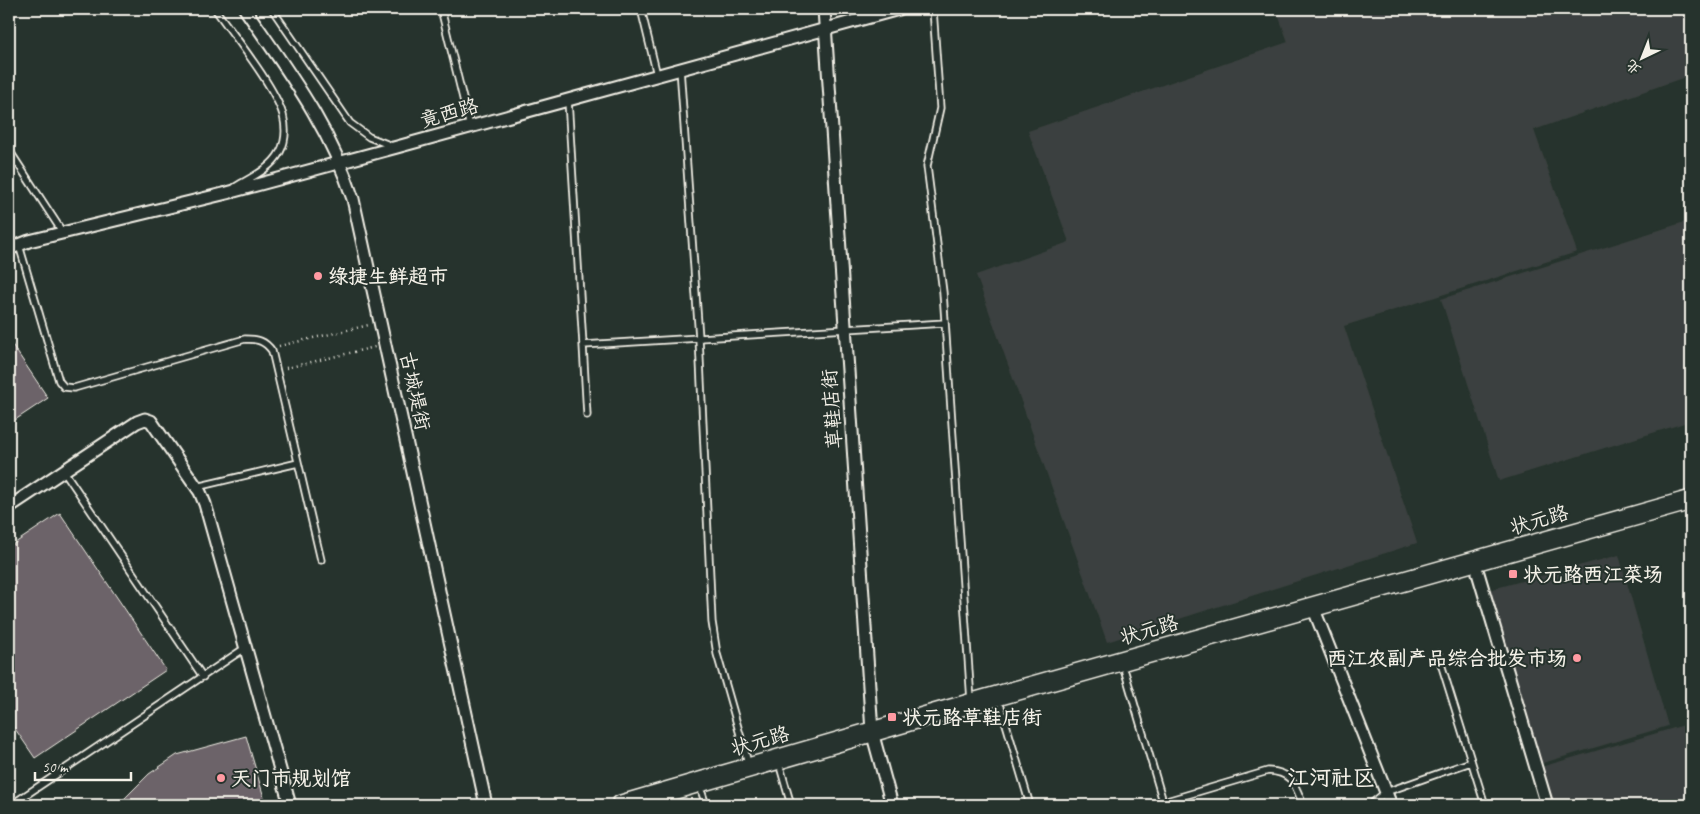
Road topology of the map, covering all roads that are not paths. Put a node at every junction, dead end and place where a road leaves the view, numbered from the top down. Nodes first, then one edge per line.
1 (215, 9) edge
2 (246, 9) edge
3 (272, 9) edge
4 (440, 9) edge
5 (641, 9) edge
6 (824, 9) edge
7 (899, 9) edge
8 (932, 9) edge
9 (826, 28) junction
10 (680, 68) junction
11 (657, 75) junction
12 (568, 100) junction
13 (470, 127) junction
14 (396, 147) junction
15 (9, 150) edge
16 (341, 162) junction
17 (227, 192) junction
18 (63, 233) junction
19 (14, 247) edge
20 (945, 323) junction
21 (846, 329) junction
22 (699, 338) junction
23 (583, 345) junction
24 (587, 416) dead end
25 (298, 463) junction
26 (64, 471) junction
27 (196, 487) junction
28 (1691, 500) edge
29 (9, 507) edge
30 (1691, 512) edge
31 (321, 560) dead end
32 (1478, 573) junction
33 (1316, 612) junction
34 (245, 648) junction
35 (1438, 654) dead end
36 (1125, 672) junction
37 (203, 677) junction
38 (971, 704) junction
39 (1001, 707) junction
40 (873, 738) junction
41 (1471, 762) junction
42 (750, 768) junction
43 (781, 770) junction
44 (1386, 792) junction
45 (704, 799) edge
46 (1163, 804) edge
47 (11, 805) edge
48 (290, 805) edge
49 (486, 805) edge
50 (621, 805) edge
51 (661, 805) edge
52 (791, 805) edge
53 (892, 805) edge
54 (1030, 805) edge
55 (1153, 805) edge
56 (1303, 805) edge
57 (1370, 805) edge
58 (1391, 805) edge
59 (1485, 805) edge
60 (1547, 805) edge

1 - 17 lane
2 - 16 street, 古城堤街
3 - 14 lane
4 - 13 lane
5 - 11 lane
6 - 9 street, 草鞋店街
7 - 9 street, 竟西路
8 - 20 lane
9 - 10 street, 竟西路
9 - 21 street, 草鞋店街
10 - 11 street, 竟西路
10 - 22 lane
11 - 12 street, 竟西路
12 - 13 street, 竟西路
12 - 23 lane
13 - 14 street, 竟西路
14 - 16 street, 竟西路
15 - 18 lane
16 - 17 street, 竟西路
16 - 49 street, 古城堤街
17 - 18 street, 竟西路
18 - 19 street, 竟西路
19 - 25 lane
20 - 21 lane
20 - 38 lane
21 - 22 lane
21 - 40 street, 草鞋店街
22 - 23 lane
22 - 42 lane
23 - 24 lane
25 - 27 lane
25 - 31 lane
26 - 27 street
26 - 29 street
26 - 37 lane
27 - 34 street
28 - 33 main road, 状元路
30 - 32 main road, 状元路
32 - 33 main road, 状元路
32 - 60 street
33 - 36 main road, 状元路
33 - 38 main road, 状元路
33 - 44 street
34 - 37 lane
34 - 48 street
35 - 41 lane
36 - 39 main road, 状元路
36 - 46 lane
37 - 47 lane
38 - 40 main road, 状元路
39 - 40 main road, 状元路
39 - 54 lane
40 - 42 main road, 状元路
40 - 43 main road, 状元路
40 - 53 street, 草鞋店街
41 - 44 lane
41 - 59 lane
42 - 50 main road, 状元路
43 - 45 main road, 状元路
43 - 52 lane
44 - 57 lane
44 - 58 street
45 - 51 main road, 状元路
46 - 55 lane
46 - 56 lane

